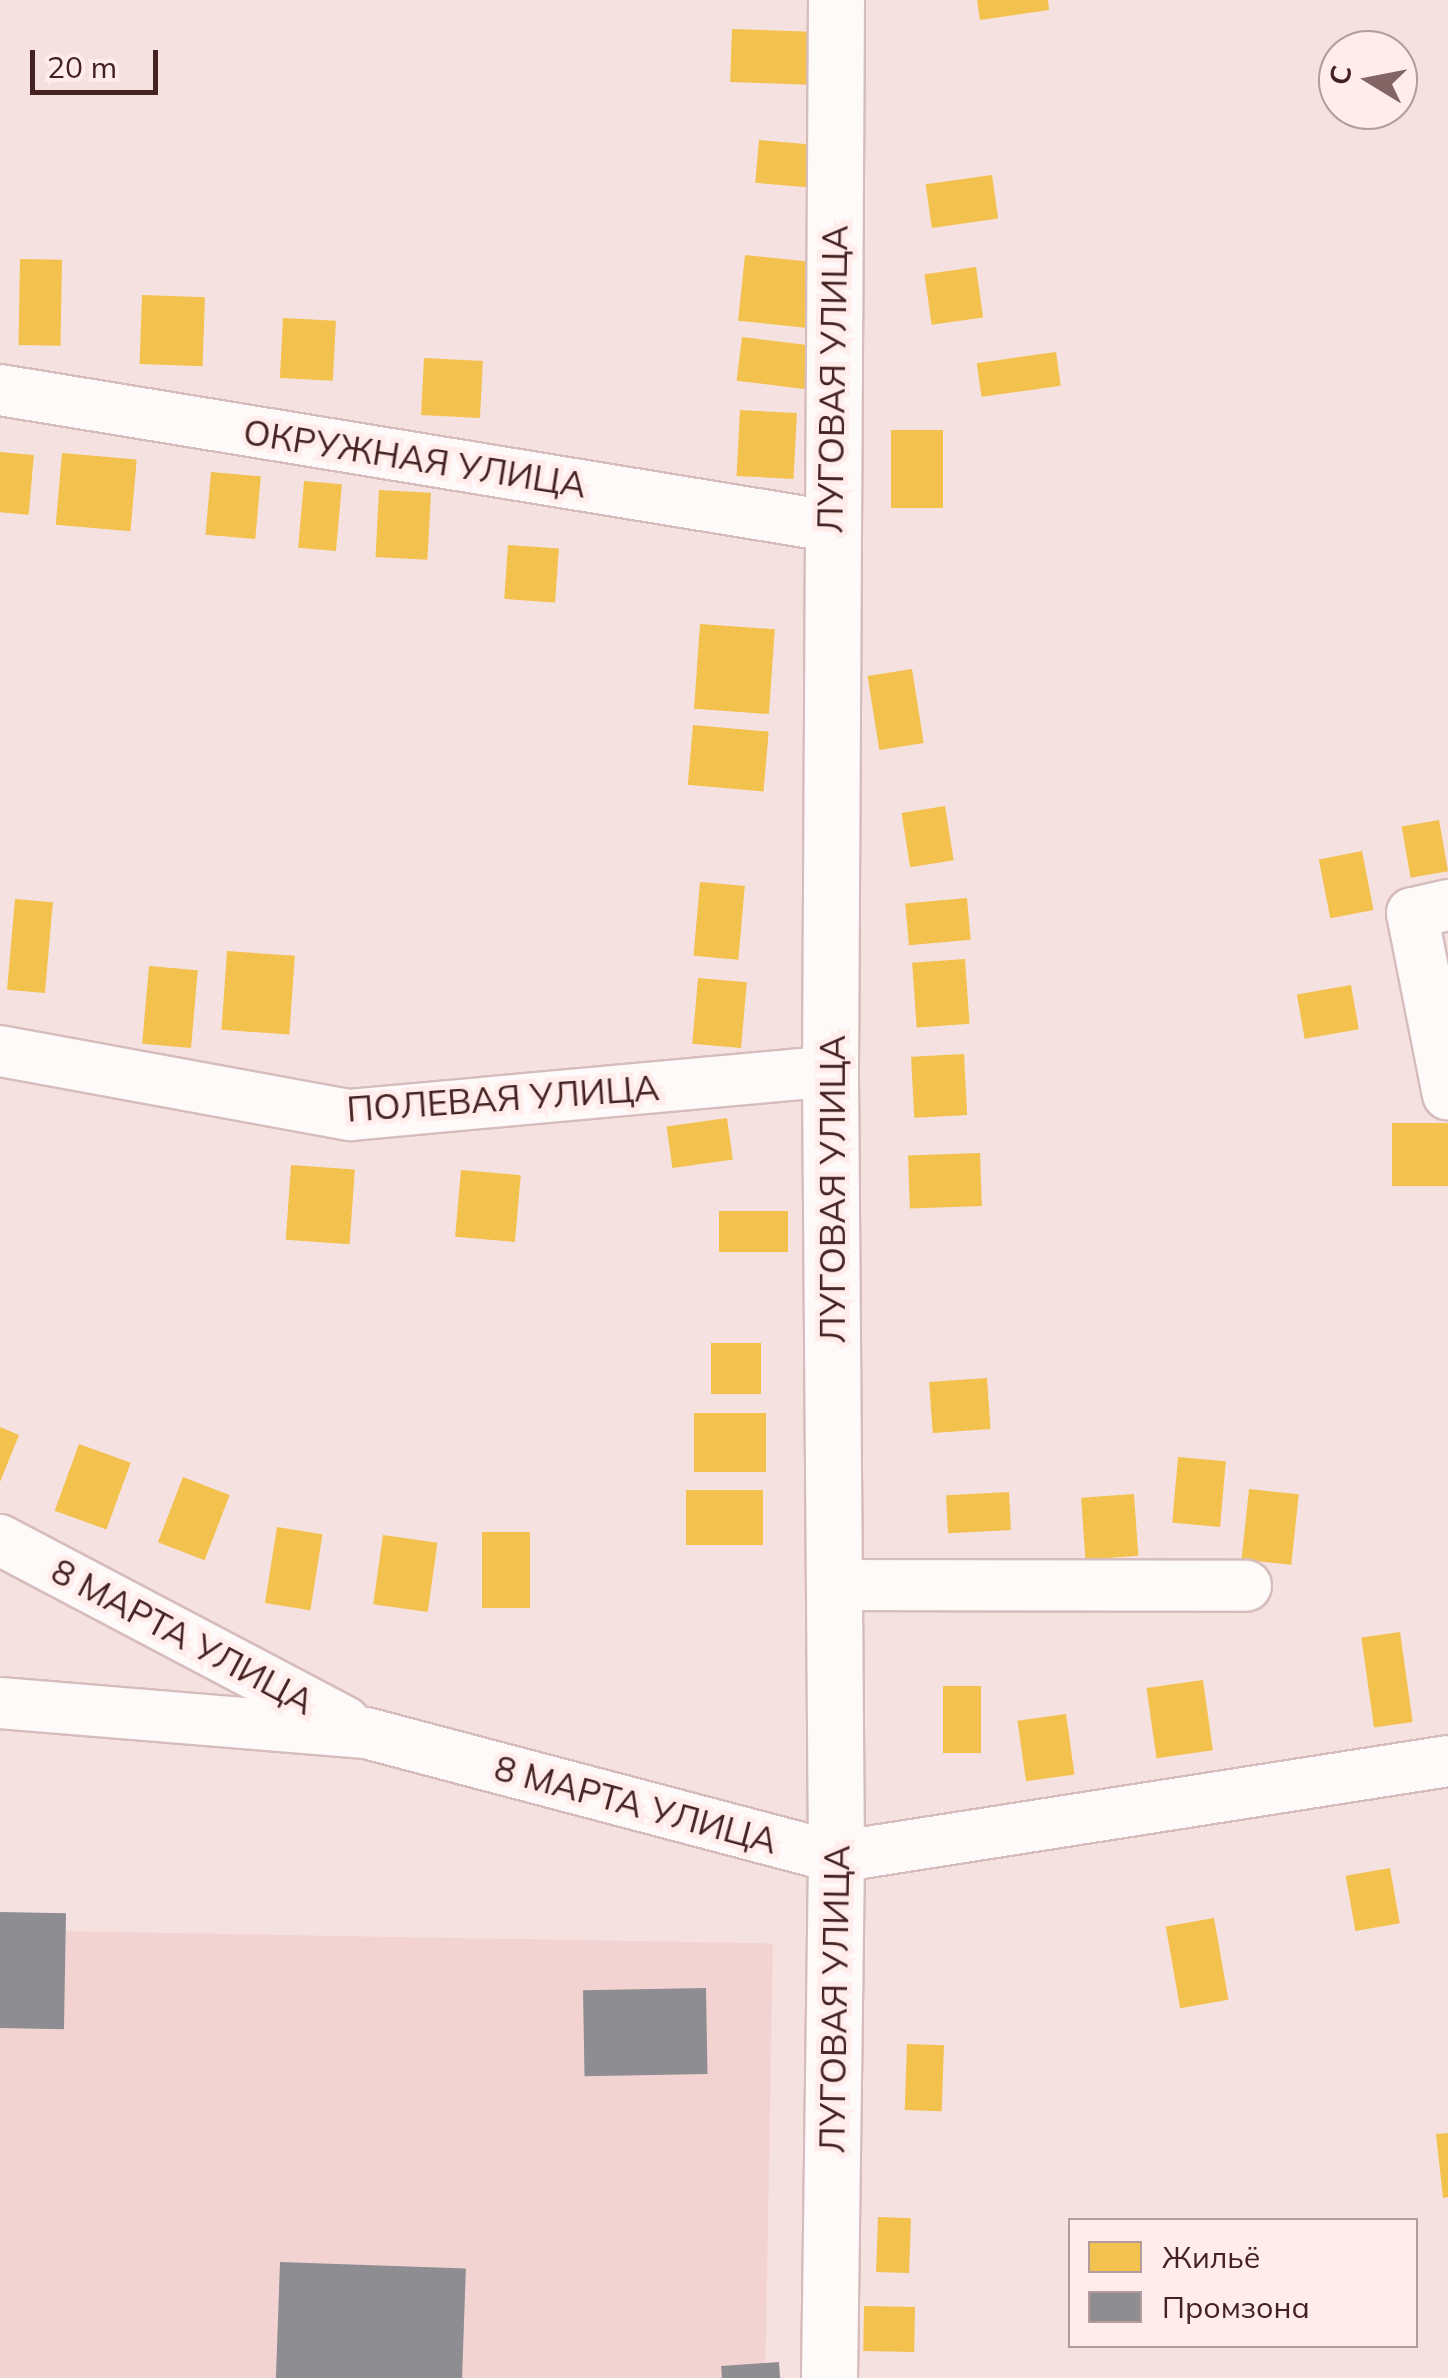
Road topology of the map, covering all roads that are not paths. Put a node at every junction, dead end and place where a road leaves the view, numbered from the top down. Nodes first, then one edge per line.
1 (836, 0) edge
2 (0, 390) edge
3 (830, 526) junction
4 (1448, 906) edge
5 (0, 1050) edge
6 (830, 1070) junction
7 (1448, 1094) edge
8 (0, 1540) edge
9 (835, 1585) junction
10 (1246, 1586) dead end
11 (0, 1703) edge
12 (366, 1733) junction
13 (1448, 1762) edge
14 (836, 1857) junction
15 (829, 2378) edge

1 - 3 street, ЛУГОВАЯ УЛИЦА
2 - 3 street, ОКРУЖНАЯ УЛИЦА
3 - 6 street, ЛУГОВАЯ УЛИЦА
4 - 7 street
5 - 6 street, ПОЛЕВАЯ УЛИЦА
6 - 9 street, ЛУГОВАЯ УЛИЦА
8 - 12 street, 8 МАРТА УЛИЦА
9 - 10 street
9 - 14 street, ЛУГОВАЯ УЛИЦА
11 - 12 street, 8 МАРТА УЛИЦА
12 - 14 street, 8 МАРТА УЛИЦА
13 - 14 street, 8 МАРТА УЛИЦА
14 - 15 street, ЛУГОВАЯ УЛИЦА

